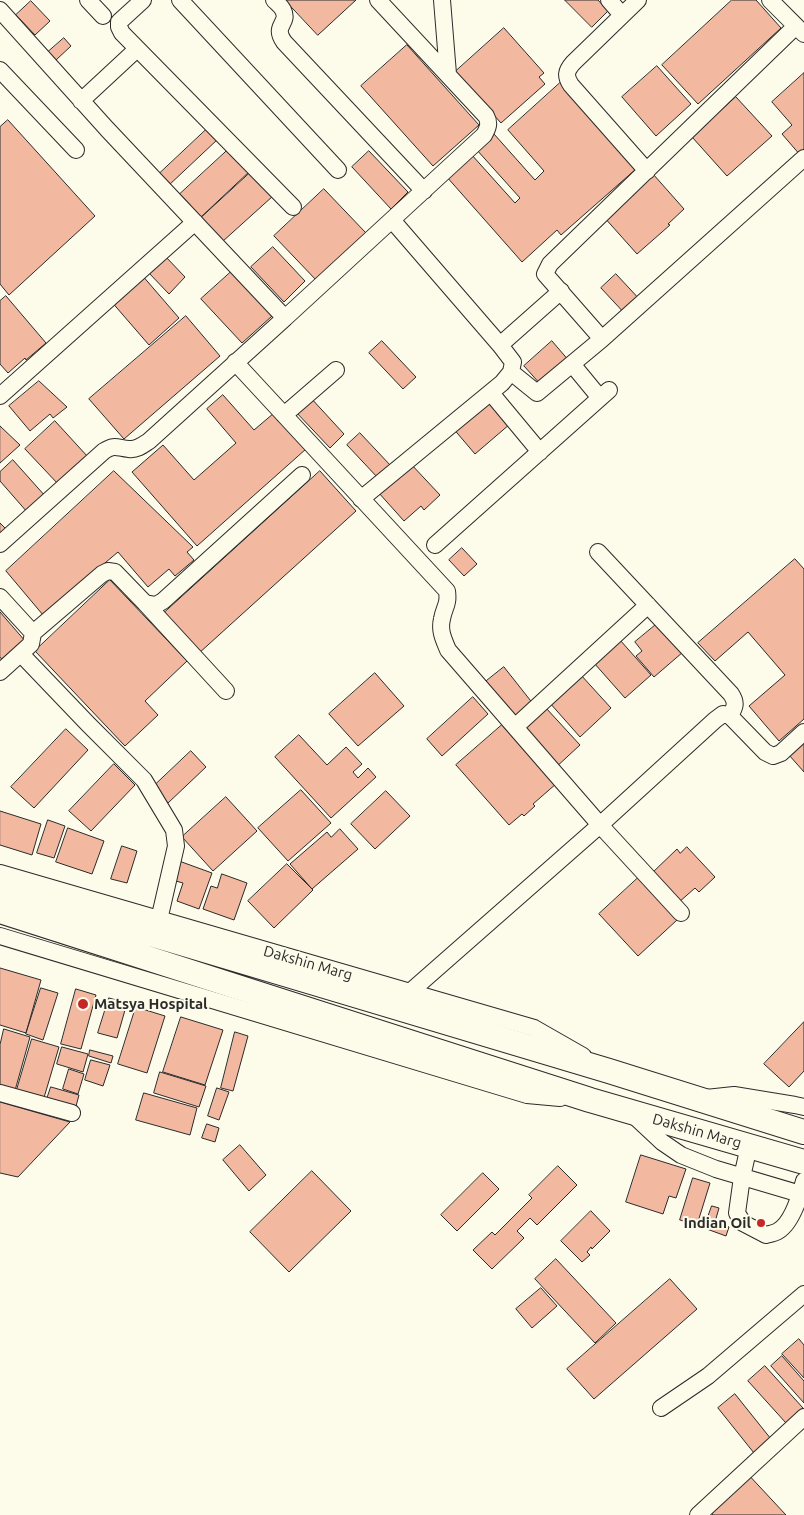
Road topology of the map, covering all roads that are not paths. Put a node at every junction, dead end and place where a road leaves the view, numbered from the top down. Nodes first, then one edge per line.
1 (88, 0) edge
2 (143, 0) edge
3 (180, 0) edge
4 (274, 0) edge
5 (378, 0) edge
6 (442, 0) edge
7 (609, 0) edge
8 (638, 0) edge
9 (774, 1) edge
10 (0, 10) edge
11 (622, 15) junction
12 (103, 16) dead end
13 (800, 30) edge
14 (137, 49) junction
15 (0, 70) edge
16 (448, 74) junction
17 (81, 101) junction
18 (76, 150) dead end
19 (804, 158) edge
20 (338, 170) dead end
21 (647, 171) junction
22 (424, 191) junction
23 (293, 207) dead end
24 (392, 220) junction
25 (195, 222) junction
26 (561, 290) junction
27 (285, 318) junction
28 (602, 339) junction
29 (500, 345) junction
30 (235, 362) junction
31 (572, 364) junction
32 (336, 370) dead end
33 (511, 372) junction
34 (491, 393) junction
35 (0, 396) edge
36 (284, 415) junction
37 (540, 452) junction
38 (302, 475) dead end
39 (361, 498) junction
40 (0, 544) edge
41 (436, 545) dead end
42 (598, 552) dead end
43 (0, 597) edge
44 (145, 603) junction
45 (648, 605) junction
46 (33, 633) junction
47 (21, 654) junction
48 (0, 672) edge
49 (226, 691) dead end
50 (730, 716) junction
51 (515, 727) junction
52 (804, 732) edge
53 (600, 825) junction
54 (0, 873) edge
55 (0, 889) edge
56 (0, 911) edge
57 (681, 913) dead end
58 (158, 920) junction
59 (0, 936) edge
60 (410, 992) junction
61 (609, 1071) junction
62 (0, 1093) edge
63 (699, 1099) junction
64 (590, 1100) junction
65 (804, 1108) edge
66 (628, 1111) junction
67 (72, 1113) dead end
68 (804, 1132) edge
69 (749, 1146) junction
70 (804, 1162) edge
71 (742, 1177) junction
72 (803, 1190) edge
73 (804, 1294) edge
74 (661, 1408) dead end
75 (804, 1417) edge
76 (698, 1515) edge

1 - 12 street
2 - 14 street
3 - 20 street
4 - 22 street
5 - 16 street
6 - 16 street
7 - 11 street
8 - 11 street
9 - 13 street
10 - 17 street
11 - 21 street
13 - 21 street
14 - 17 street
14 - 23 street
15 - 18 street
16 - 22 street
17 - 25 street
19 - 28 street
21 - 26 street
22 - 24 street
24 - 27 street
24 - 29 street
25 - 27 street
25 - 35 street
26 - 28 street
26 - 29 street
27 - 30 street
28 - 31 street
29 - 33 street
30 - 36 street
30 - 40 street
31 - 33 street
31 - 37 street
32 - 36 street
33 - 34 street
34 - 37 street
34 - 39 street
36 - 39 street
37 - 41 street
38 - 44 street
39 - 51 street
42 - 45 street
43 - 46 street
44 - 46 street
44 - 49 street
45 - 50 street
45 - 51 street
46 - 47 street
47 - 48 street
47 - 58 street
50 - 52 street
50 - 53 street
51 - 53 street
53 - 57 street
53 - 60 street
54 - 58 street, Dakshin Marg
55 - 61 highway, Dakshin Marg
56 - 64 highway, Dakshin Marg
58 - 60 street, Dakshin Marg
59 - 64 street, Dakshin Marg
60 - 61 street, Dakshin Marg
61 - 63 highway, Dakshin Marg
62 - 67 street
63 - 65 street
63 - 68 highway, Dakshin Marg
64 - 66 highway, Dakshin Marg
66 - 69 highway, Dakshin Marg
66 - 71 street
69 - 70 highway, Dakshin Marg
69 - 71 street
71 - 72 street
71 - 72 street
73 - 74 street
75 - 76 street

